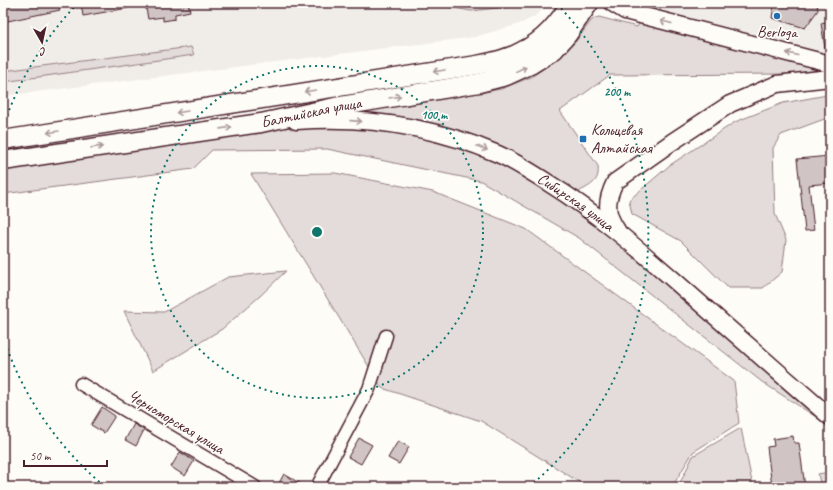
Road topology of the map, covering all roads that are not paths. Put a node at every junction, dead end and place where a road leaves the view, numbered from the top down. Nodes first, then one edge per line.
1 (570, 3) edge
2 (589, 3) edge
3 (612, 3) edge
4 (830, 64) edge
5 (830, 78) edge
6 (261, 123) junction
7 (3, 140) edge
8 (3, 161) edge
9 (619, 233) junction
10 (386, 336) dead end
11 (81, 384) dead end
12 (830, 417) edge
13 (255, 487) edge
14 (317, 487) edge

1 -> 7 main road, Балтийская улица
6 -> 2 main road, Балтийская улица
4 -> 3 main road
5 - 9 main road
8 -> 6 main road, Балтийская улица
6 -> 9 main road, Сибирская улица
9 - 12 main road, Сибирская улица
10 - 14 street
11 - 13 street, Черноморская улица

